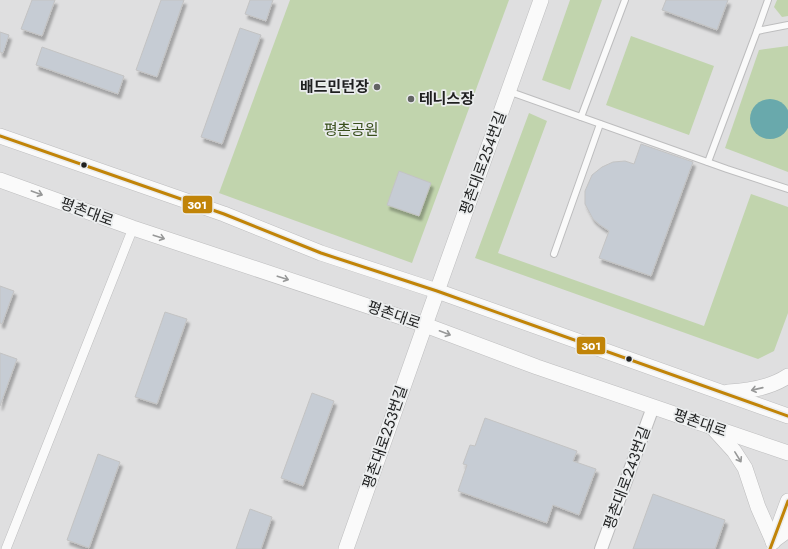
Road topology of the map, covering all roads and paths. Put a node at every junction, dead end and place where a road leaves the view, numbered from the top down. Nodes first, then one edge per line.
1 (541, 0) edge
2 (625, 0) edge
3 (768, 0) edge
4 (788, 25) edge
5 (757, 31) junction
6 (508, 91) junction
7 (581, 117) junction
8 (600, 124) junction
9 (0, 136) edge
10 (708, 162) junction
11 (0, 180) edge
12 (788, 189) edge
13 (133, 228) junction
14 (554, 254) dead end
15 (437, 291) junction
16 (425, 325) junction
17 (788, 376) edge
18 (723, 393) junction
19 (653, 407) junction
20 (788, 416) edge
21 (712, 427) junction
22 (788, 453) edge
23 (788, 501) edge
24 (788, 530) edge
25 (772, 545) edge
26 (6, 549) edge
27 (346, 549) edge
28 (601, 549) edge

1 - 6 street, 평촌대로254번길
2 - 7 lane
3 - 5 lane
4 - 5 lane
5 - 10 lane
6 - 7 lane
6 - 15 street, 평촌대로254번길
7 - 8 lane
8 - 10 lane
8 - 14 lane
9 - 15 street
10 - 12 lane
11 -> 13 street, 평촌대로
13 -> 16 street, 평촌대로
13 - 26 street
15 - 16 street, 평촌대로254번길
15 - 18 street
16 -> 19 street, 평촌대로
16 - 27 street, 평촌대로253번길
17 -> 18 street
18 - 20 street
19 - 21 street, 평촌대로
19 - 28 street, 평촌대로243번길
21 - 22 street, 평촌대로
21 -> 25 street
23 - 25 street
24 - 25 street

